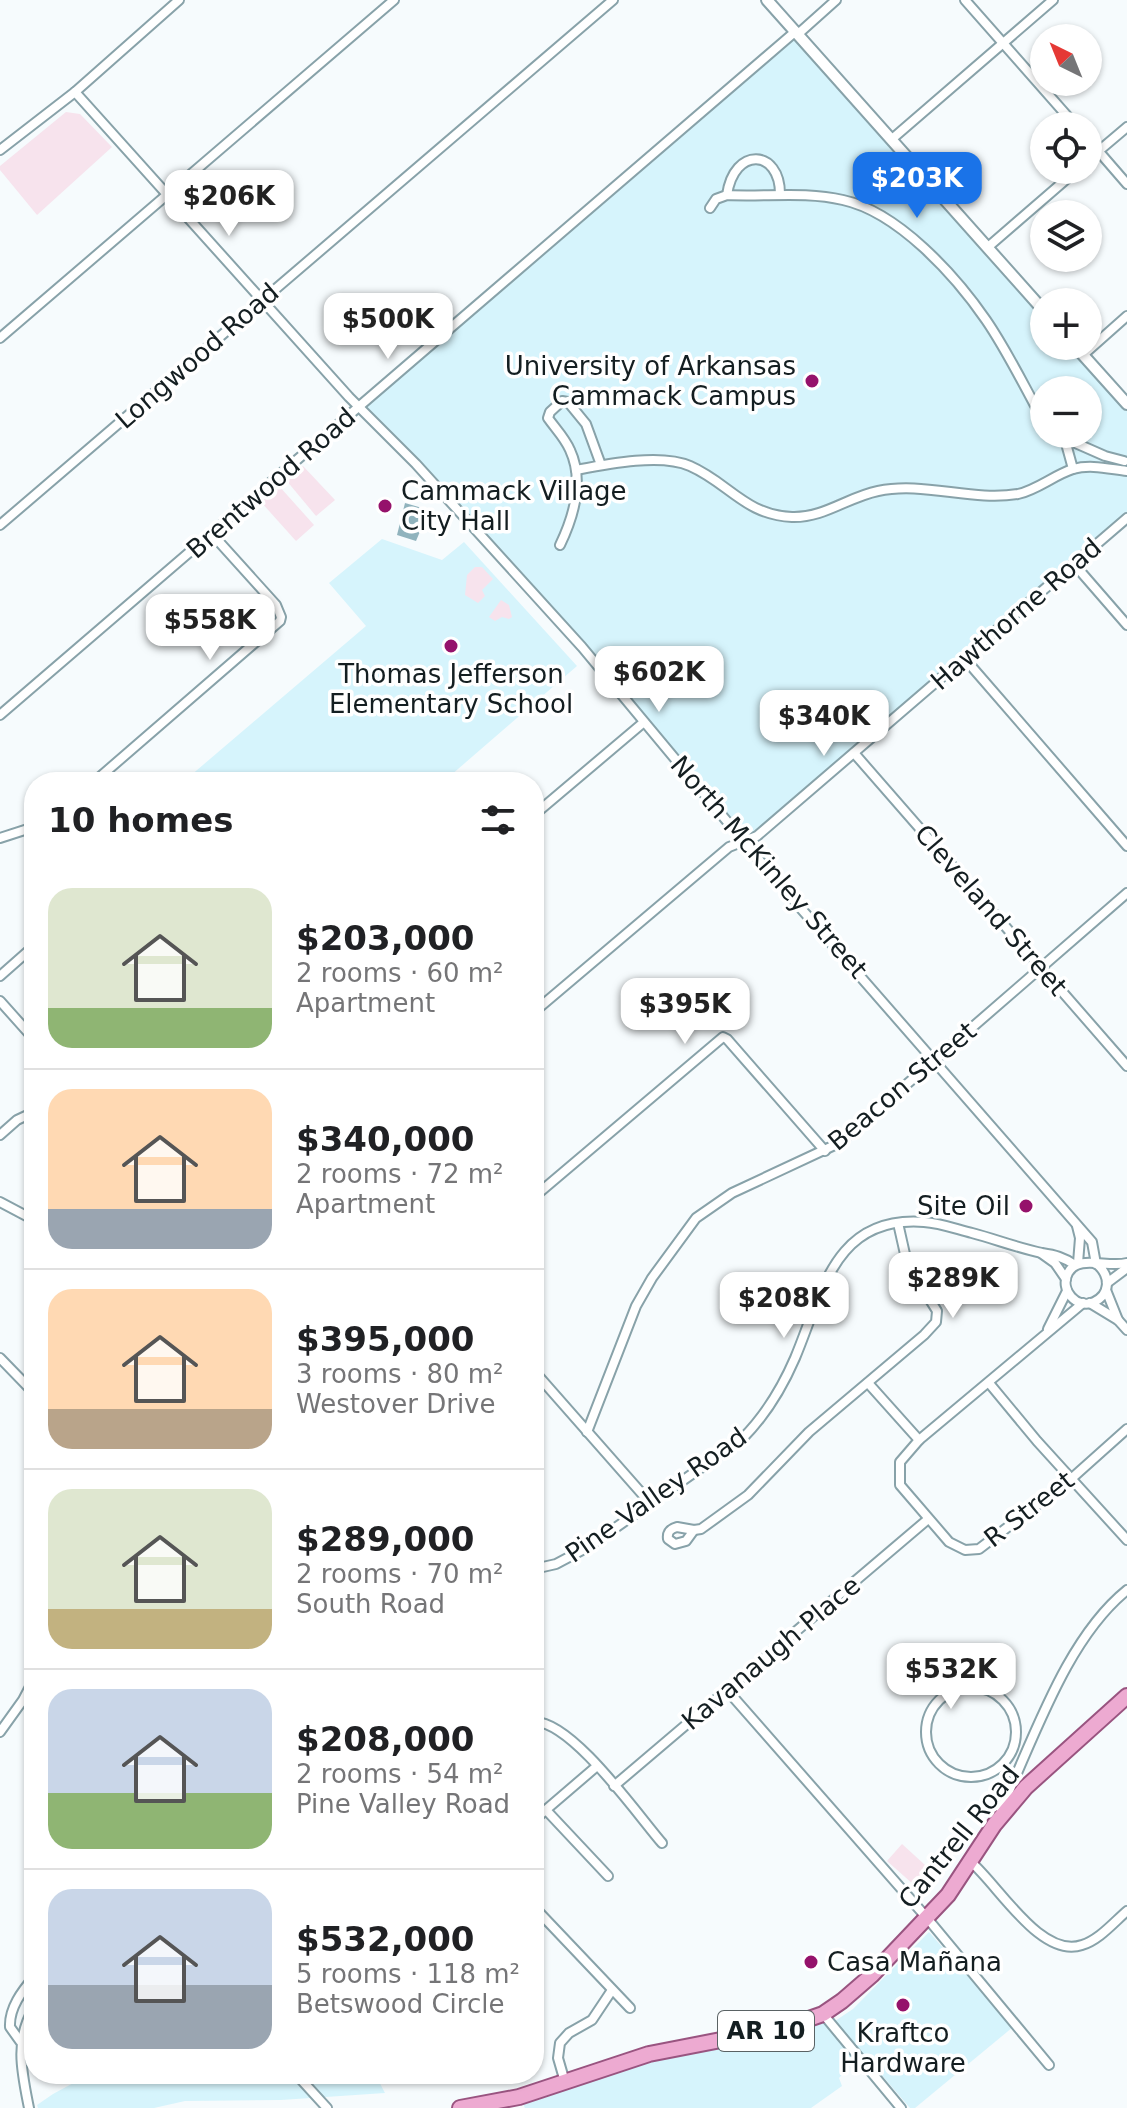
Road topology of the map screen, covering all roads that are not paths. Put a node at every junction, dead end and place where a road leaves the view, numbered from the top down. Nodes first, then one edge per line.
1 (179, 0) edge
2 (394, 0) edge
3 (613, 0) edge
4 (767, 0) edge
5 (836, 0) edge
6 (965, 0) edge
7 (1053, 0) edge
8 (797, 32) junction
9 (1003, 42) junction
10 (75, 92) junction
11 (1064, 112) edge
12 (1127, 127) edge
13 (892, 139) junction
14 (1, 148) edge
15 (1102, 148) edge
16 (1102, 155) edge
17 (1061, 184) edge
18 (1127, 184) edge
19 (168, 193) junction
20 (780, 194) junction
21 (727, 195) junction
22 (710, 208) dead end
23 (988, 247) junction
24 (1030, 295) edge
25 (262, 300) junction
26 (1127, 316) edge
27 (1102, 334) edge
28 (0, 338) edge
29 (1088, 360) edge
30 (1030, 397) edge
31 (1127, 404) edge
32 (359, 407) junction
33 (1067, 448) edge
34 (1085, 448) edge
35 (1126, 460) edge
36 (601, 465) junction
37 (1073, 469) junction
38 (576, 470) junction
39 (1127, 471) edge
40 (1127, 518) edge
41 (0, 525) edge
42 (212, 534) junction
43 (560, 545) dead end
44 (1074, 564) junction
45 (1127, 625) edge
46 (965, 659) junction
47 (0, 715) edge
48 (644, 722) junction
49 (854, 753) junction
50 (106, 772) edge
51 (544, 807) edge
52 (24, 830) edge
53 (0, 838) edge
54 (743, 839) junction
55 (1127, 846) edge
56 (1127, 893) edge
57 (24, 955) edge
58 (1042, 967) junction
59 (0, 976) edge
60 (0, 1001) edge
61 (544, 1004) edge
62 (24, 1028) edge
63 (935, 1059) junction
64 (1127, 1066) edge
65 (24, 1117) edge
66 (0, 1135) edge
67 (825, 1151) junction
68 (544, 1189) edge
69 (0, 1202) edge
70 (24, 1215) edge
71 (898, 1223) junction
72 (1077, 1225) junction
73 (1041, 1253) junction
74 (1077, 1264) junction
75 (1097, 1264) junction
76 (1127, 1266) edge
77 (1066, 1279) junction
78 (1107, 1286) junction
79 (1067, 1291) junction
80 (1087, 1303) junction
81 (1118, 1320) junction
82 (1127, 1330) edge
83 (1045, 1333) junction
84 (0, 1358) edge
85 (24, 1383) edge
86 (544, 1383) edge
87 (868, 1383) junction
88 (989, 1383) junction
89 (1127, 1429) edge
90 (587, 1432) junction
91 (919, 1440) junction
92 (1071, 1479) junction
93 (651, 1504) junction
94 (927, 1520) junction
95 (694, 1530) dead end
96 (1127, 1540) edge
97 (544, 1566) edge
98 (1127, 1590) edge
99 (727, 1690) junction
100 (1127, 1696) edge
101 (24, 1698) edge
102 (544, 1723) edge
103 (0, 1732) edge
104 (597, 1766) junction
105 (1001, 1766) junction
106 (1017, 1775) junction
107 (614, 1786) junction
108 (546, 1810) joint
109 (994, 1825) junction
110 (662, 1843) dead end
111 (971, 1862) junction
112 (608, 1876) dead end
113 (1127, 1911) edge
114 (544, 1918) edge
115 (927, 1918) junction
116 (24, 1990) edge
117 (612, 1990) junction
118 (630, 2008) dead end
119 (823, 2014) junction
120 (24, 2032) edge
121 (20, 2041) junction
122 (1049, 2065) dead end
123 (24, 2080) edge
124 (565, 2082) junction
125 (25, 2084) edge
126 (305, 2084) edge
127 (522, 2102) edge
128 (29, 2108) edge
129 (327, 2108) edge
130 (460, 2108) edge
131 (901, 2108) edge

1 - 10 street
2 - 19 street
3 - 25 street, Longwood Road
4 - 8 street
5 - 8 street, Brentwood Road
6 - 9 street
7 - 9 street
8 - 13 street
8 - 32 street, Brentwood Road
9 - 11 street
9 - 13 street
10 - 14 street
10 - 19 street, North McKinley Street
12 - 15 street
13 - 23 street
16 - 18 street
17 - 23 street
19 - 25 street, North McKinley Street
19 - 28 street
20 - 21 street
20 - 21 street
20 - 30 street
21 - 22 street
23 - 24 street
25 - 32 street, North McKinley Street
25 - 41 street, Longwood Road
26 - 27 street
29 - 31 street
32 - 42 street, Brentwood Road
32 - 48 street, North McKinley Street
33 - 37 street
34 - 35 street
35 - 39 street
36 - 37 street
36 - 38 street
36 - 38 street
37 - 39 street
38 - 43 street
40 - 44 street, Hawthorne Road
42 - 47 street, Brentwood Road
42 - 50 street
44 - 45 street
44 - 46 street, Hawthorne Road
46 - 49 street, Hawthorne Road
46 - 55 street
48 - 51 street
48 - 54 street, North McKinley Street
49 - 54 street, Hawthorne Road
49 - 58 street, Cleveland Street
52 - 53 street
54 - 61 street, Hawthorne Road
54 - 63 street, North McKinley Street
56 - 58 street, Beacon Street
57 - 59 street
58 - 63 street, Beacon Street
58 - 64 street, Cleveland Street
60 - 62 street
63 - 67 street, Beacon Street
63 - 72 street, North McKinley Street
65 - 66 street
67 - 68 street
67 - 90 street, Beacon Street
69 - 70 street
71 - 73 street, Pine Valley Road
71 - 87 street
71 - 93 street, Pine Valley Road
72 - 74 street
72 - 75 street, North McKinley Street
73 - 74 street, Pine Valley Road
73 - 77 street
74 - 75 street
74 - 77 street
75 - 76 street
75 - 78 street
76 - 78 street
77 - 79 street
78 - 80 street
78 - 81 street
79 - 80 street
79 - 83 street
80 - 81 street
80 - 83 street
81 - 82 street
83 - 88 street
84 - 85 street
86 - 90 street
87 - 91 street
87 - 95 street
88 - 91 street
88 - 92 street
89 - 92 street, R Street
90 - 93 street
91 - 94 street, R Street
92 - 94 street, R Street
92 - 96 street
93 - 97 street, Pine Valley Road
94 - 99 street, Kavanaugh Place
98 - 106 street
99 - 107 street, Kavanaugh Place
99 - 115 street
100 - 109 main road, Cantrell Road / AR 10
101 - 103 street
102 - 104 street
104 - 107 street
104 - 108 street
105 - 105 street
105 - 106 street
106 - 109 street
107 - 110 street
108 - 112 street
109 - 111 main road, Cantrell Road / AR 10
111 - 113 street
111 - 115 main road, Cantrell Road / AR 10
114 - 117 street
115 - 119 main road, Cantrell Road / AR 10
115 - 122 street
116 - 121 street
117 - 118 street
117 - 124 street
119 - 124 main road, Cantrell Road / AR 10
119 - 131 street
120 - 121 street
121 - 123 street
124 - 127 main road, Cantrell Road / AR 10
125 - 128 street
126 - 129 street
127 - 130 main road, Cantrell Road / AR 10

